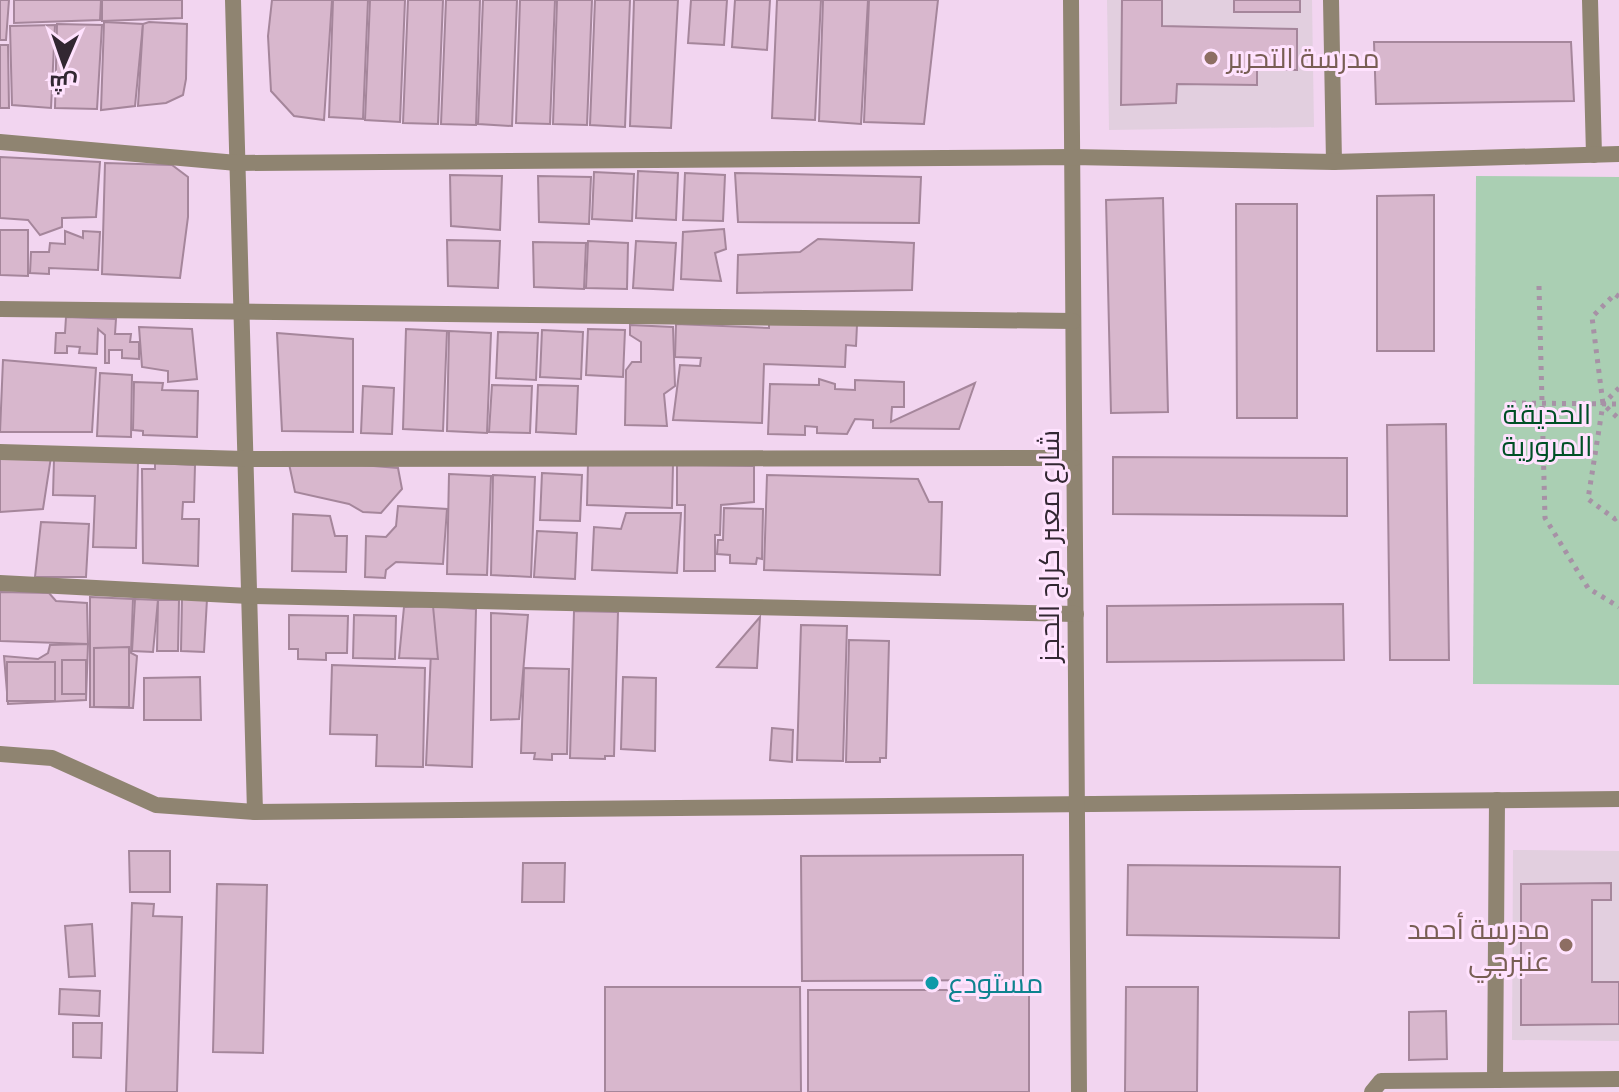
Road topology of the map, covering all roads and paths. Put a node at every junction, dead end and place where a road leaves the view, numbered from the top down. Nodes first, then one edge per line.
1 (233, 0) edge
2 (1071, 0) edge
3 (1331, 0) edge
4 (1590, 0) edge
5 (0, 142) edge
6 (1619, 154) edge
7 (1594, 155) junction
8 (1072, 157) junction
9 (1334, 162) junction
10 (237, 163) junction
11 (1539, 286) dead end
12 (1619, 297) edge
13 (0, 309) edge
14 (241, 312) junction
15 (1073, 321) junction
16 (1619, 388) edge
17 (1512, 403) dead end
18 (1542, 403) junction
19 (1603, 404) junction
20 (1619, 404) edge
21 (1619, 419) edge
22 (0, 452) edge
23 (1074, 458) junction
24 (245, 459) junction
25 (1619, 516) edge
26 (0, 583) edge
27 (249, 596) junction
28 (1619, 607) edge
29 (1076, 614) junction
30 (0, 754) edge
31 (1619, 799) edge
32 (1497, 800) junction
33 (1077, 803) junction
34 (255, 812) junction
35 (1495, 1079) junction
36 (1619, 1079) edge
37 (1079, 1092) edge
38 (1372, 1092) edge

1 - 10 street
2 - 8 street, شارع معبر كراج الحجز
3 - 9 street
4 - 7 street
5 - 10 street
6 - 7 street
7 - 9 street
8 - 9 street
8 - 10 street
8 - 15 street, شارع معبر كراج الحجز
10 - 14 street
11 - 18 path
12 - 19 path
13 - 14 street
14 - 15 street
14 - 24 street
15 - 23 street, شارع معبر كراج الحجز
16 - 19 path
17 - 18 path
18 - 19 path
18 - 28 path
19 - 20 path
19 - 21 path
19 - 25 path
22 - 24 street
23 - 24 street
23 - 29 street, شارع معبر كراج الحجز
24 - 27 street
26 - 27 street
27 - 29 street
27 - 34 street
29 - 33 street, شارع معبر كراج الحجز
30 - 34 street
31 - 32 street
32 - 33 street
32 - 35 street
33 - 34 street
33 - 37 street, شارع معبر كراج الحجز
35 - 36 street
35 - 38 street

